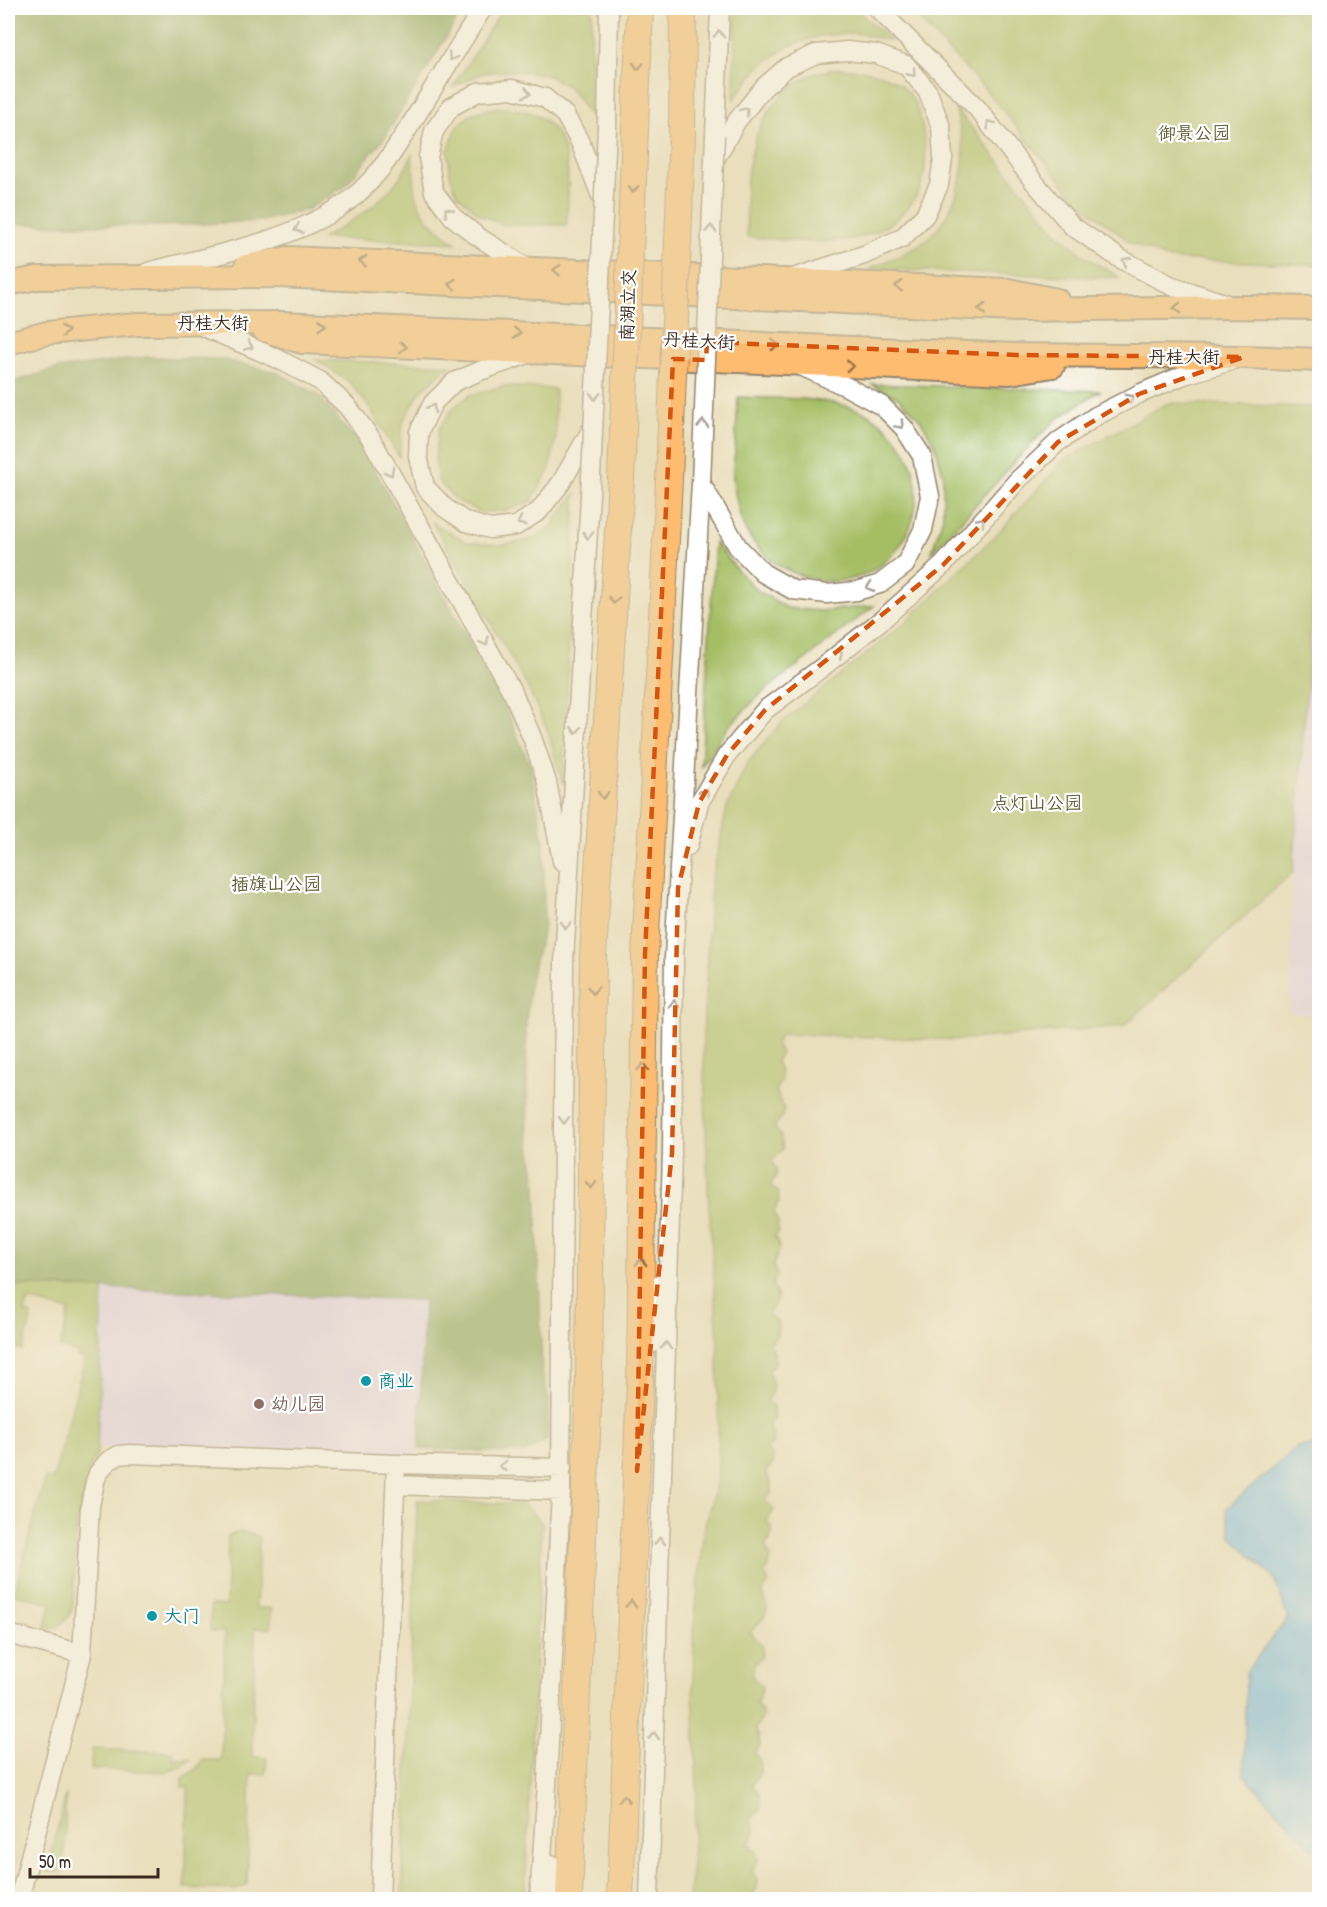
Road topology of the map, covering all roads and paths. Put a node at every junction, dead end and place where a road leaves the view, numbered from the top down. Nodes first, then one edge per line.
1 (483, 8) edge
2 (609, 8) edge
3 (640, 8) edge
4 (683, 8) edge
5 (720, 8) edge
6 (877, 8) edge
7 (714, 161) junction
8 (603, 201) junction
9 (529, 269) junction
10 (8, 271) edge
11 (131, 276) junction
12 (197, 276) junction
13 (37, 278) junction
14 (786, 280) junction
15 (8, 284) edge
16 (1238, 307) junction
17 (1103, 308) junction
18 (1320, 308) edge
19 (195, 323) junction
20 (243, 323) junction
21 (8, 343) edge
22 (534, 352) junction
23 (1107, 356) junction
24 (1244, 357) junction
25 (1320, 360) edge
26 (796, 364) junction
27 (593, 427) junction
28 (701, 483) junction
29 (678, 888) junction
30 (567, 899) junction
31 (672, 1153) junction
32 (589, 1382) junction
33 (396, 1464) junction
34 (562, 1468) junction
35 (637, 1471) junction
36 (396, 1485) junction
37 (561, 1491) junction
38 (8, 1634) edge
39 (82, 1654) junction
40 (553, 1658) junction
41 (548, 1784) junction
42 (622, 1830) junction
43 (19, 1899) edge
44 (380, 1899) edge
45 (539, 1899) edge
46 (553, 1899) edge
47 (569, 1899) edge
48 (620, 1899) edge
49 (628, 1899) edge
50 (649, 1899) edge

1 -> 11 street
2 - 8 street, bridge
3 -> 32 highway, 南湖立交, bridge
35 -> 4 highway, bridge
7 -> 5 street, bridge
16 -> 6 street
7 -> 14 street
28 -> 7 street, bridge
9 -> 8 street
8 -> 27 street, bridge
9 -> 12 main road
14 -> 9 main road
10 - 13 main road
11 - 12 main road
11 - 13 main road
17 -> 12 main road
13 - 15 main road
17 -> 14 main road
16 -> 17 main road
16 - 18 main road
19 - 20 main road, 丹桂大街
21 -> 19 main road, 丹桂大街
19 -> 30 street
20 -> 22 main road
20 -> 23 main road, 丹桂大街
22 - 26 main road
27 -> 22 street
23 - 24 main road, 丹桂大街
26 -> 23 main road
24 - 25 main road, 丹桂大街
29 -> 24 street
26 -> 28 street
27 -> 30 street, bridge
28 - 29 street
31 -> 29 street
30 -> 34 street
31 - 35 street
50 -> 31 street
32 - 40 street
32 - 47 highway, 南湖立交
34 -> 33 street
33 - 36 street
33 - 39 street
34 - 37 street
42 -> 35 highway
36 - 37 street
36 - 44 street
37 - 40 street
38 - 39 street
39 - 43 street
40 - 41 street
41 - 45 street
41 - 46 street
42 - 48 highway
42 - 49 street

